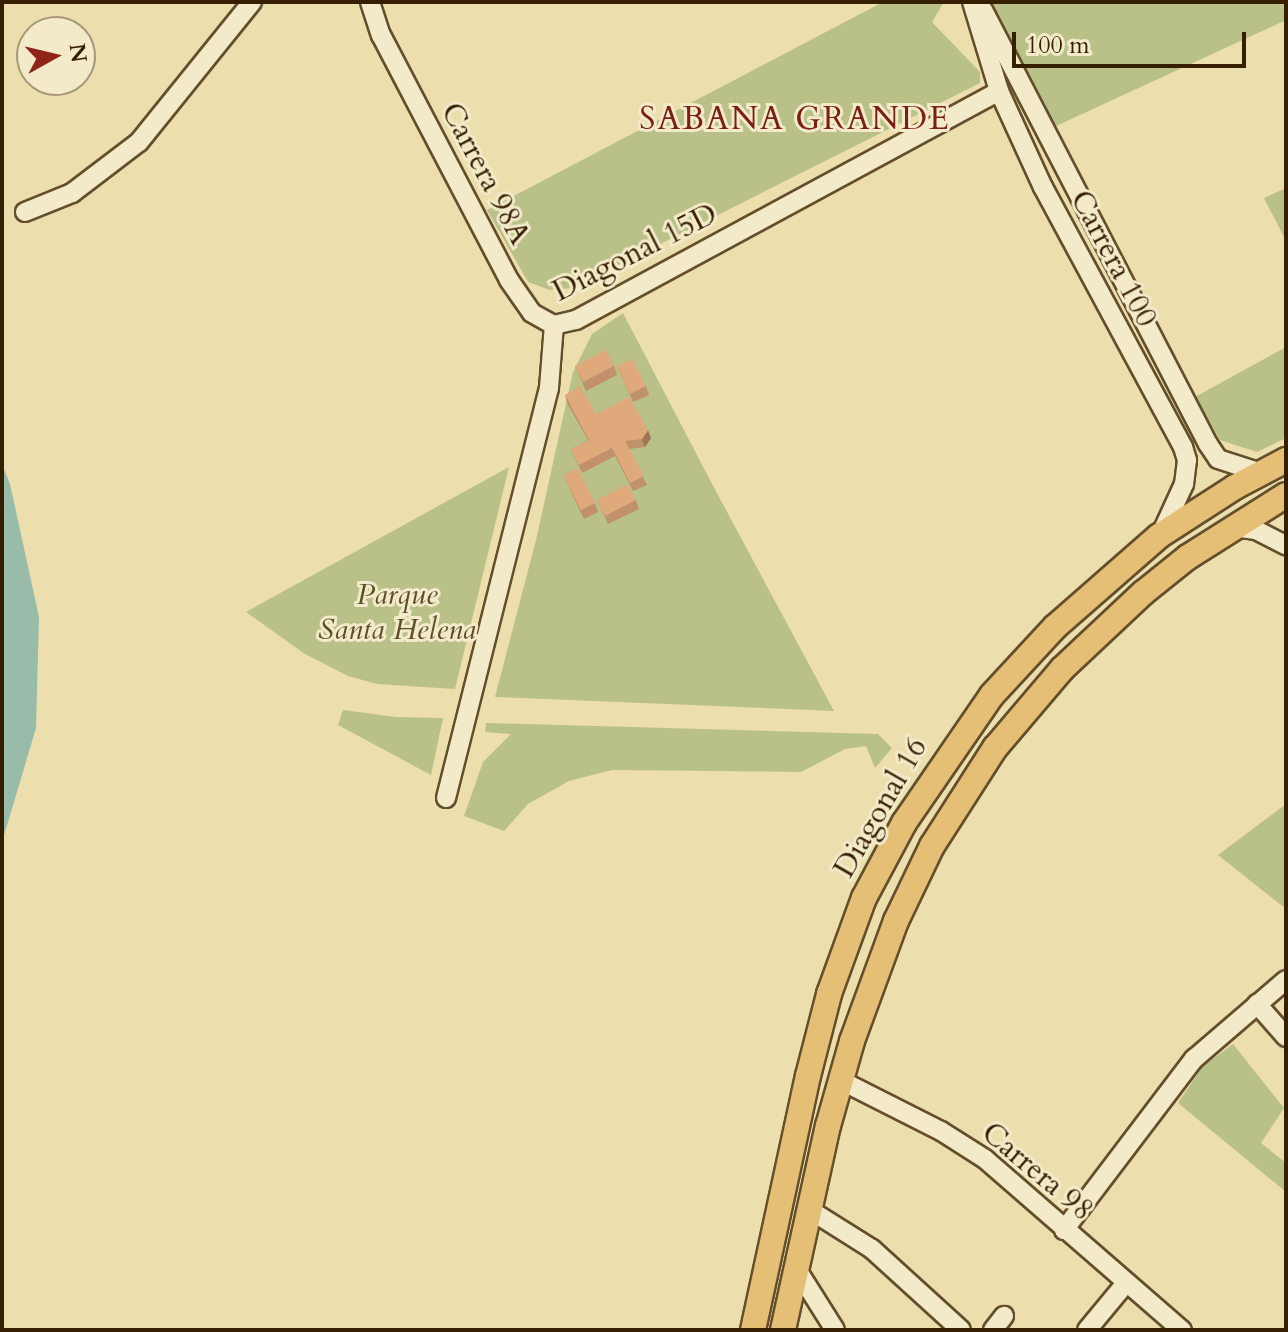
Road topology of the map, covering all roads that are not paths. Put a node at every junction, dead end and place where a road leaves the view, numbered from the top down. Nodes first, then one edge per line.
1 (252, 2) edge
2 (356, 2) edge
3 (370, 2) edge
4 (972, 2) edge
5 (979, 2) edge
6 (381, 35) junction
7 (999, 91) junction
8 (25, 212) dead end
9 (1136, 309) junction
10 (1115, 321) junction
11 (554, 325) junction
12 (1286, 460) edge
13 (1261, 473) junction
14 (1286, 495) edge
15 (1234, 527) junction
16 (1159, 536) junction
17 (1286, 545) edge
18 (446, 798) dead end
19 (1286, 980) edge
20 (1257, 1004) junction
21 (1286, 1037) edge
22 (840, 1080) junction
23 (810, 1210) junction
24 (1064, 1230) junction
25 (796, 1268) junction
26 (1126, 1283) junction
27 (753, 1330) edge
28 (783, 1330) edge
29 (835, 1330) edge
30 (961, 1330) edge
31 (1087, 1330) edge
32 (1182, 1330) edge

1 - 8 street
2 - 6 street, Carrera 98A
3 - 6 street, Carrera 98A
4 - 7 street, Carrera 100
5 - 9 street, Carrera 100
6 - 11 street, Carrera 98A
7 - 10 street, Carrera 100
7 - 11 street, Diagonal 15D
9 - 10 street
9 - 13 street, Carrera 100
10 - 16 street, Carrera 100
11 - 18 street, Diagonal 15D
12 - 13 main road, Diagonal 16
13 - 16 main road, Diagonal 16
14 - 15 main road, Diagonal 16
15 - 17 street
15 - 22 main road, Diagonal 16
16 - 27 main road, Diagonal 16
19 - 20 street
20 - 21 street
20 - 24 street
22 - 23 main road, Diagonal 16
22 - 24 street, Carrera 98
23 - 25 main road, Diagonal 16
23 - 30 street
24 - 26 street, Carrera 98
25 - 28 main road, Diagonal 16
25 - 29 street
26 - 31 street
26 - 32 street, Carrera 98

